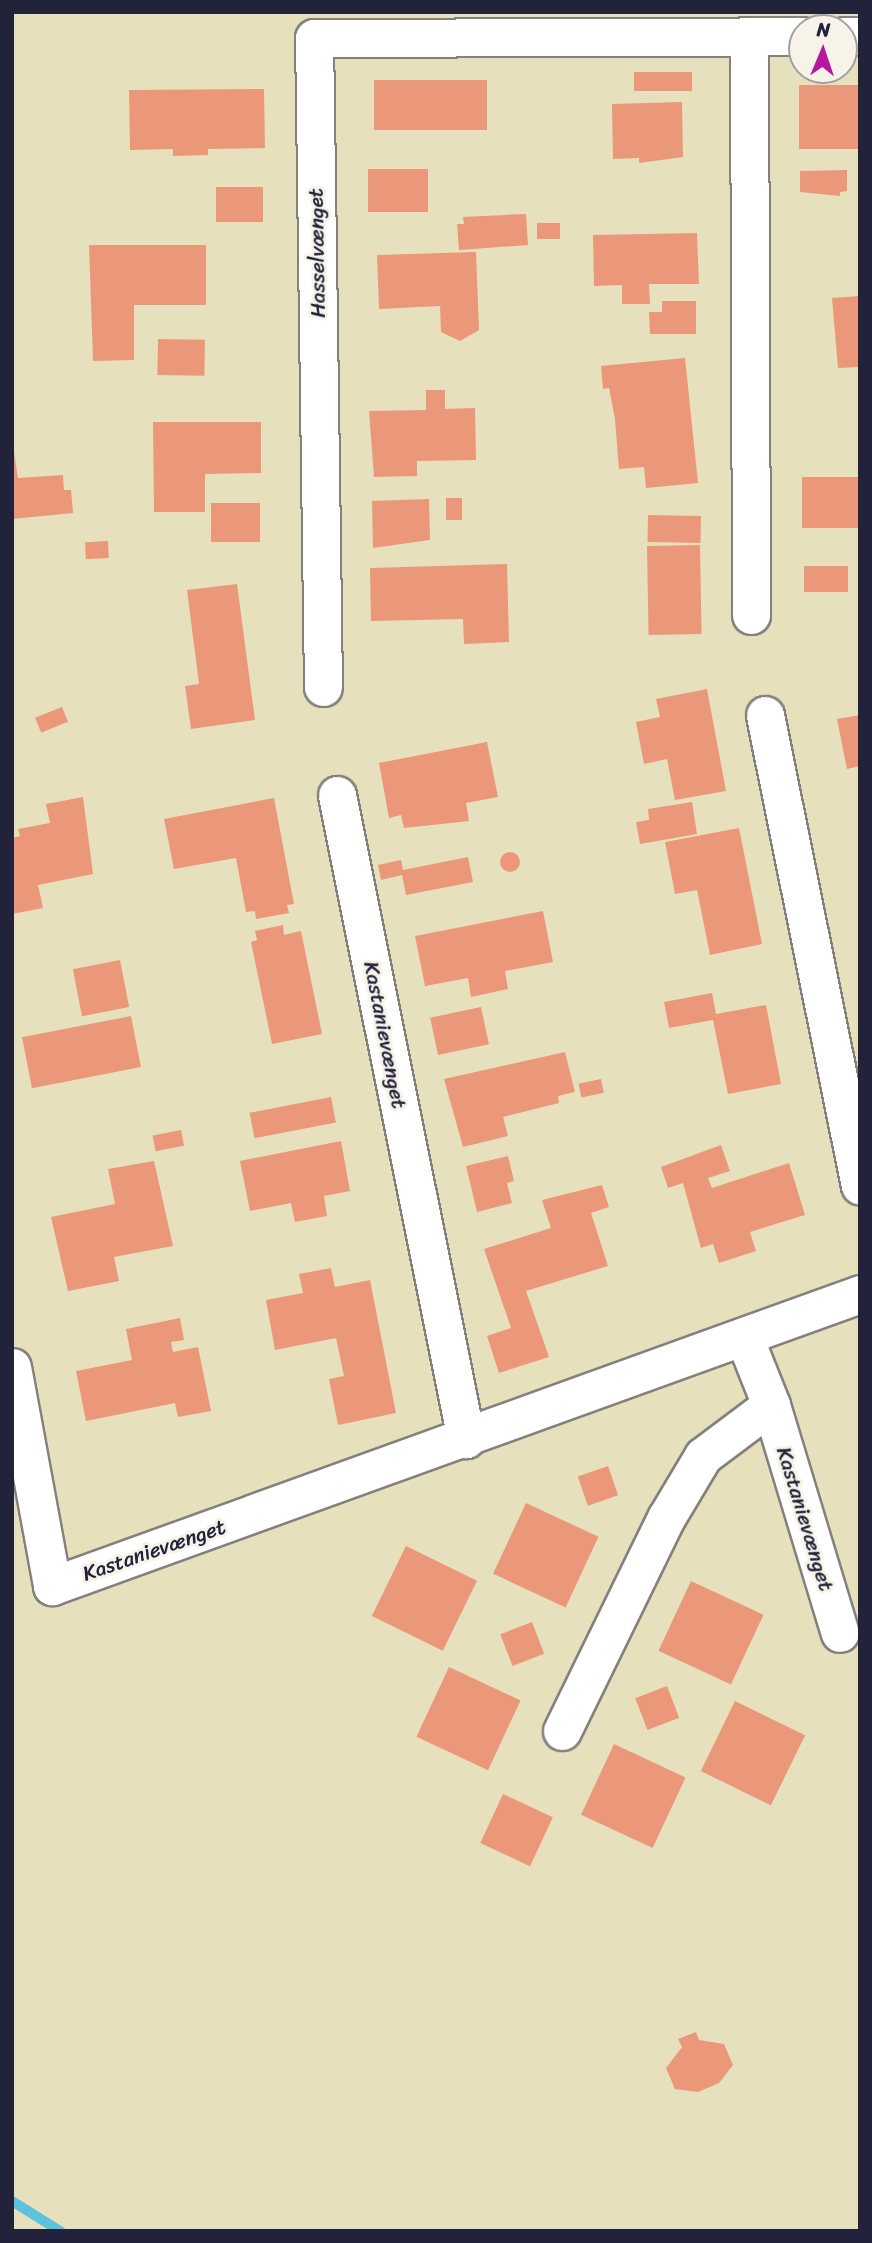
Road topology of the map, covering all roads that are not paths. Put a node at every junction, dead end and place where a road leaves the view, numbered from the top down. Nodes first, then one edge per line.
1 (535, 24) edge
2 (749, 36) junction
3 (788, 36) edge
4 (751, 615) dead end
5 (323, 687) dead end
6 (765, 715) dead end
7 (337, 795) dead end
8 (860, 1185) edge
9 (860, 1294) edge
10 (744, 1337) junction
11 (12, 1367) edge
12 (771, 1405) junction
13 (466, 1440) junction
14 (840, 1633) dead end
15 (562, 1731) dead end

1 - 2 street, Hasselvænget
1 - 5 street, Hasselvænget
2 - 3 street, Hasselvænget
2 - 4 street
6 - 8 street
7 - 13 street, Kastanievænget
9 - 10 street, Kastanievænget
10 - 12 street, Kastanievænget
10 - 13 street, Kastanievænget
11 - 13 street, Kastanievænget
12 - 14 street, Kastanievænget
12 - 15 street

